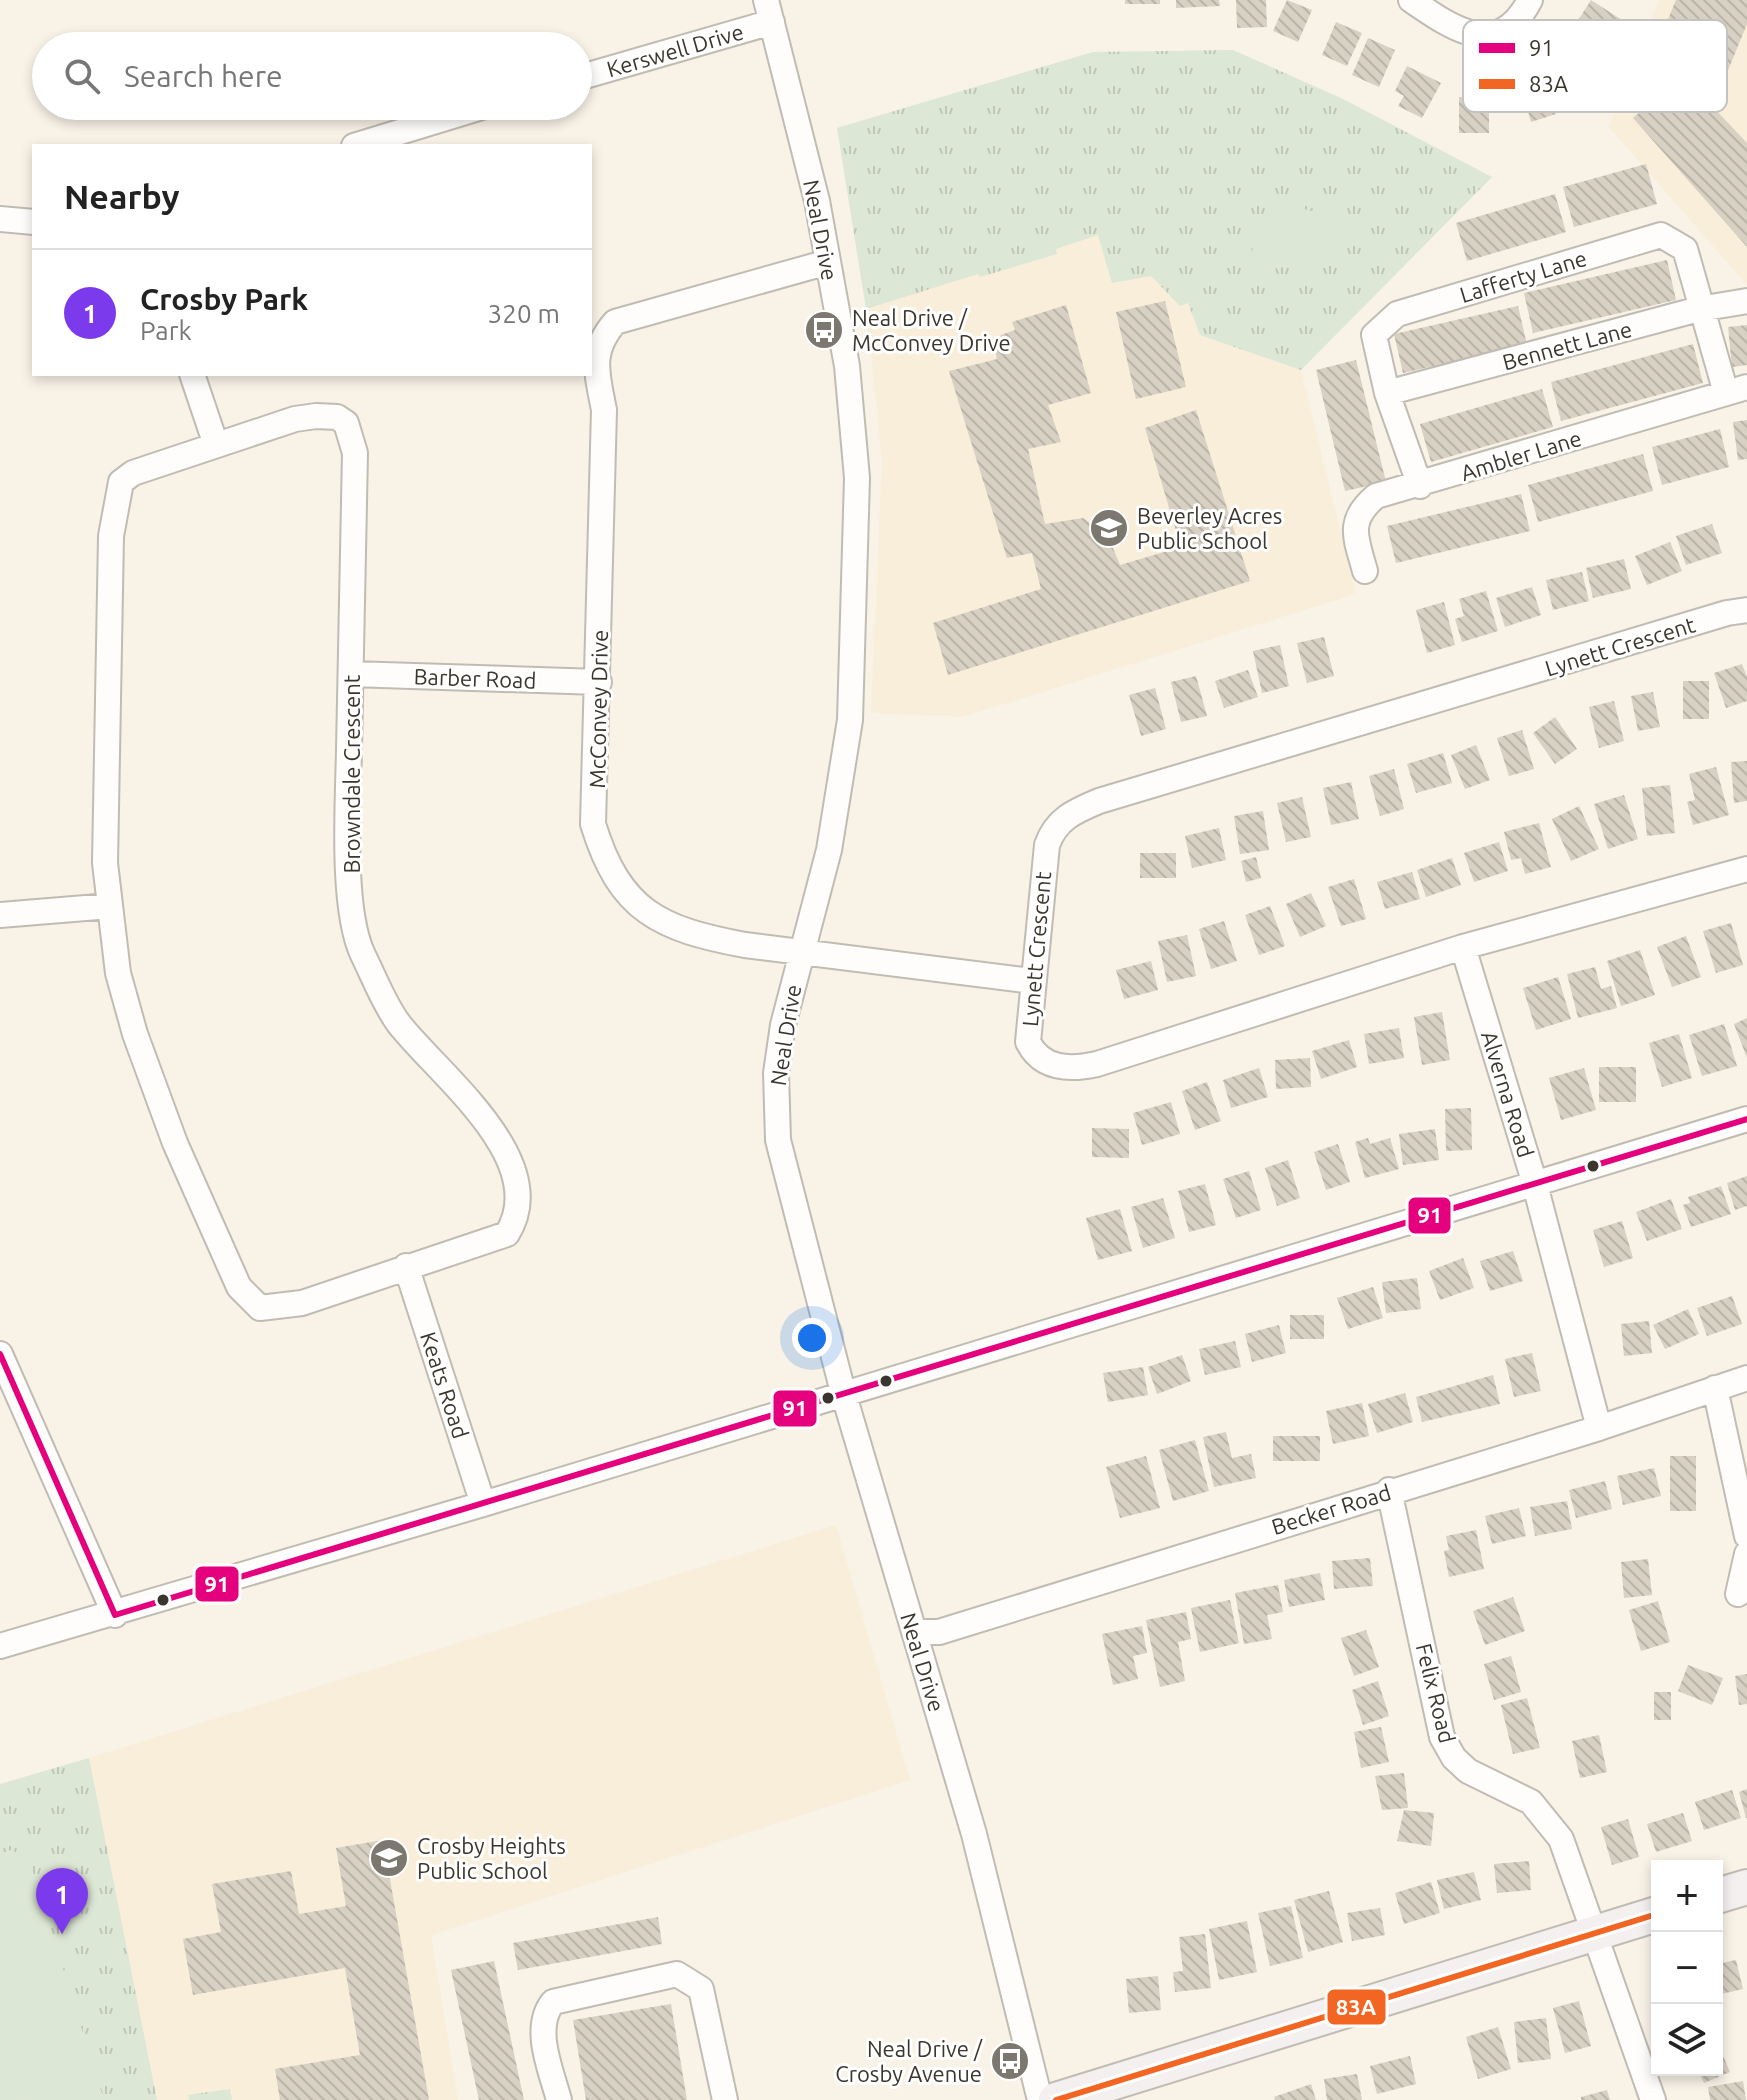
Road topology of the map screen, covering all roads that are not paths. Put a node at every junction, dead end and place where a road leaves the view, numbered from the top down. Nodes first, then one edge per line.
1 (1411, 0) edge
2 (1530, 0) edge
3 (769, 11) edge
4 (1517, 20) edge
5 (1463, 30) edge
6 (592, 73) edge
7 (439, 120) edge
8 (361, 144) edge
9 (0, 219) edge
10 (32, 222) edge
11 (828, 262) junction
12 (1747, 301) edge
13 (1699, 309) junction
14 (193, 376) edge
15 (1736, 390) edge
16 (1387, 393) junction
17 (216, 445) junction
18 (1420, 486) junction
19 (1365, 571) dead end
20 (1747, 610) edge
21 (351, 674) junction
22 (599, 682) junction
23 (1747, 869) edge
24 (110, 906) junction
25 (0, 915) edge
26 (1463, 947) junction
27 (800, 952) junction
28 (1032, 981) junction
29 (1747, 1119) edge
30 (1534, 1181) junction
31 (406, 1266) junction
32 (0, 1354) edge
33 (1747, 1378) edge
34 (1715, 1388) junction
35 (843, 1392) junction
36 (1599, 1428) junction
37 (1389, 1490) junction
38 (483, 1504) junction
39 (1747, 1536) edge
40 (1747, 1554) edge
41 (1738, 1594) dead end
42 (115, 1615) junction
43 (914, 1632) junction
44 (0, 1646) edge
45 (1747, 1887) edge
46 (1723, 1894) edge
47 (1651, 1916) edge
48 (1594, 1933) junction
49 (559, 2100) edge
50 (725, 2100) edge
51 (1040, 2100) edge
52 (1056, 2100) edge
53 (1653, 2100) edge

1 - 5 street
2 - 4 street
3 - 6 street, Kerswell Drive
3 - 11 street, Neal Drive
7 - 8 street
9 - 10 street
11 - 22 street, McConvey Drive
11 - 27 street, Neal Drive
12 - 13 street, Bennett Lane
13 - 15 street, Lafferty Lane
13 - 16 street, Bennett Lane
13 - 16 street, Lafferty Lane
14 - 17 street
15 - 18 street, Ambler Lane
16 - 18 street, Lafferty Lane
17 - 21 street, Browndale Crescent
17 - 24 street, Browndale Crescent
18 - 19 street, Ambler Lane
20 - 28 street, Lynett Crescent
21 - 22 street, Barber Road
21 - 31 street, Browndale Crescent
22 - 27 street, McConvey Drive
23 - 26 street, Lynett Crescent
24 - 25 street
24 - 31 street, Browndale Crescent
26 - 28 street, Lynett Crescent
26 - 30 street, Alverna Road
27 - 28 street, McConvey Drive
27 - 35 street, Neal Drive
29 - 30 street
30 - 35 street
30 - 36 street, Alverna Road
31 - 38 street, Keats Road
32 - 42 street
33 - 34 street, Becker Road
34 - 36 street, Becker Road
34 - 39 street
35 - 38 street
35 - 43 street, Neal Drive
36 - 37 street, Becker Road
37 - 43 street, Becker Road
37 - 48 street, Felix Road
38 - 42 street
40 - 41 street
42 - 44 street
43 - 51 street, Neal Drive
45 - 46 street
47 - 48 street
48 - 52 street
48 - 53 street
49 - 50 street

